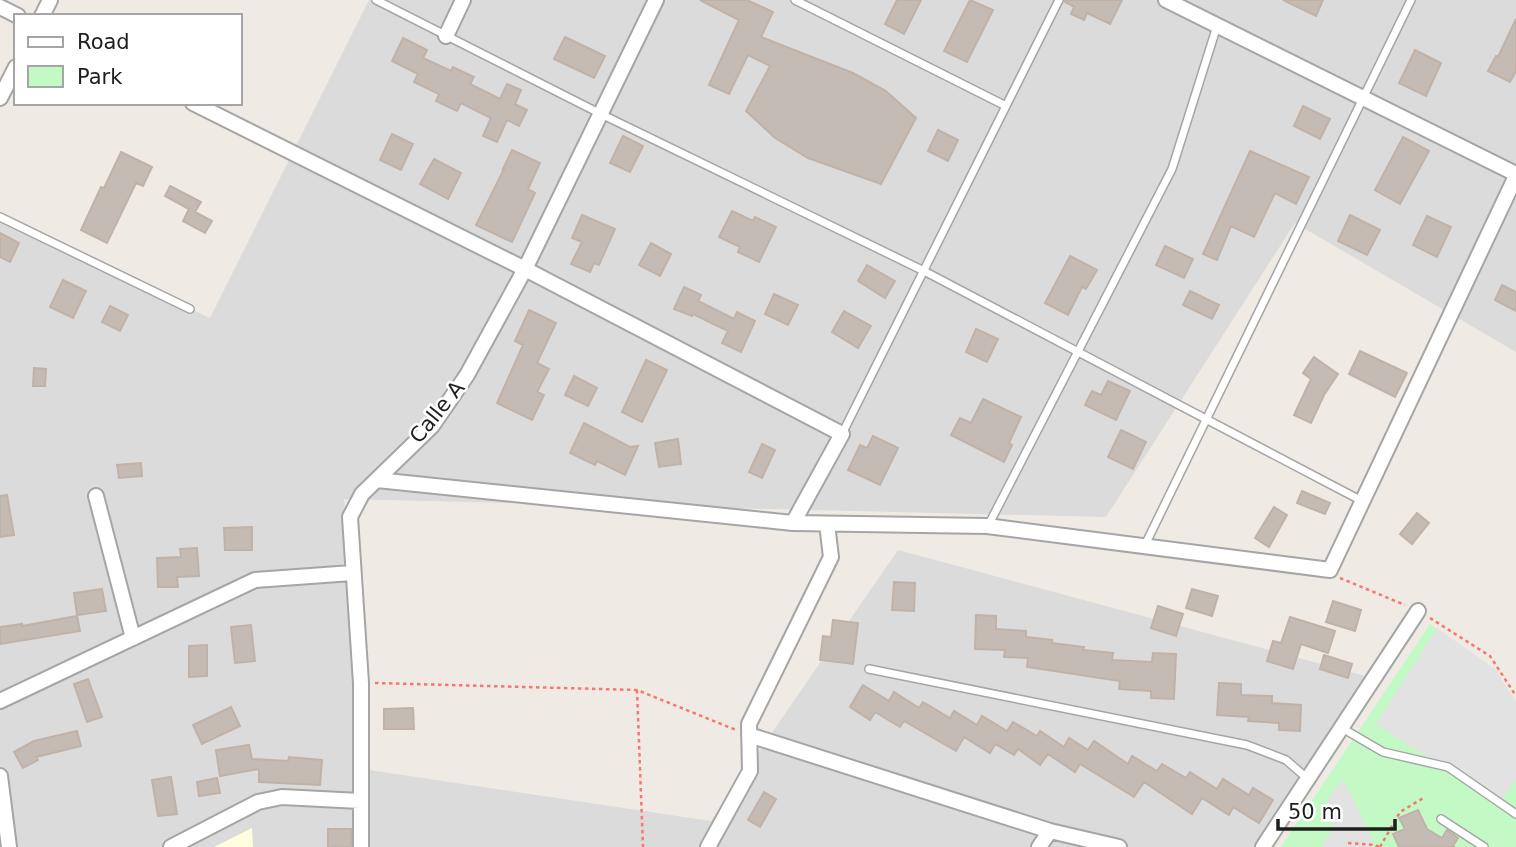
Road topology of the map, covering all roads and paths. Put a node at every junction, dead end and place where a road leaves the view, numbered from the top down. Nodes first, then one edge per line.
1 (376, 0) edge
2 (463, 0) edge
3 (656, 0) edge
4 (795, 0) edge
5 (1059, 0) edge
6 (1166, 0) edge
7 (1411, 0) edge
8 (1217, 25) junction
9 (446, 36) junction
10 (14, 71) edge
11 (1361, 97) junction
12 (0, 98) edge
13 (197, 105) edge
14 (1006, 106) junction
15 (601, 114) junction
16 (1516, 175) edge
17 (0, 217) edge
18 (525, 269) junction
19 (924, 271) junction
20 (190, 309) dead end
21 (1078, 352) junction
22 (1206, 419) junction
23 (842, 433) junction
24 (377, 480) junction
25 (96, 496) dead end
26 (1363, 501) junction
27 (793, 523) junction
28 (827, 524) junction
29 (987, 526) junction
30 (1144, 547) junction
31 (352, 573) junction
32 (1418, 611) dead end
33 (133, 638) junction
34 (869, 669) dead end
35 (362, 682) junction
36 (637, 690) junction
37 (0, 701) edge
38 (1341, 728) junction
39 (749, 735) junction
40 (0, 776) edge
41 (1308, 779) junction
42 (1424, 797) dead end
43 (360, 801) junction
44 (1516, 814) edge
45 (1441, 819) dead end
46 (1050, 831) junction
47 (1348, 844) dead end
48 (9, 847) edge
49 (171, 847) edge
50 (361, 847) edge
51 (643, 847) edge
52 (708, 847) edge
53 (1039, 847) edge
54 (1119, 847) edge
55 (1263, 847) edge
56 (1379, 847) edge
57 (1484, 847) edge

1 - 9 lane
2 - 9 street
3 - 15 street, Calle A
4 - 14 lane
5 - 14 lane
6 - 8 street
7 - 11 lane
8 - 11 street
8 - 21 lane
9 - 15 lane
10 - 12 street
11 - 16 street
11 - 22 lane
13 - 18 street
14 - 19 lane
15 - 18 street, Calle A
15 - 19 lane
16 - 26 street
17 - 20 lane
18 - 23 street
18 - 24 street, Calle A
19 - 21 lane
19 - 23 lane
21 - 22 lane
21 - 29 lane
22 - 26 lane
22 - 30 lane
23 - 27 street
24 - 27 street
24 - 31 street, Calle A
25 - 33 street
26 - 30 street
27 - 28 street
28 - 29 street
28 - 39 street
29 - 30 street
31 - 33 street
31 - 35 street, Calle A
32 - 38 street
33 - 37 street
34 - 41 lane
35 - 36 path
35 - 43 street, Calle A
36 - 39 path
36 - 51 path
38 - 41 street
38 - 44 lane
39 - 46 street
39 - 52 street
40 - 48 street
41 - 55 street
42 - 56 path
43 - 49 street
43 - 50 street, Calle A
45 - 57 lane
46 - 53 street
46 - 54 street
47 - 56 path

